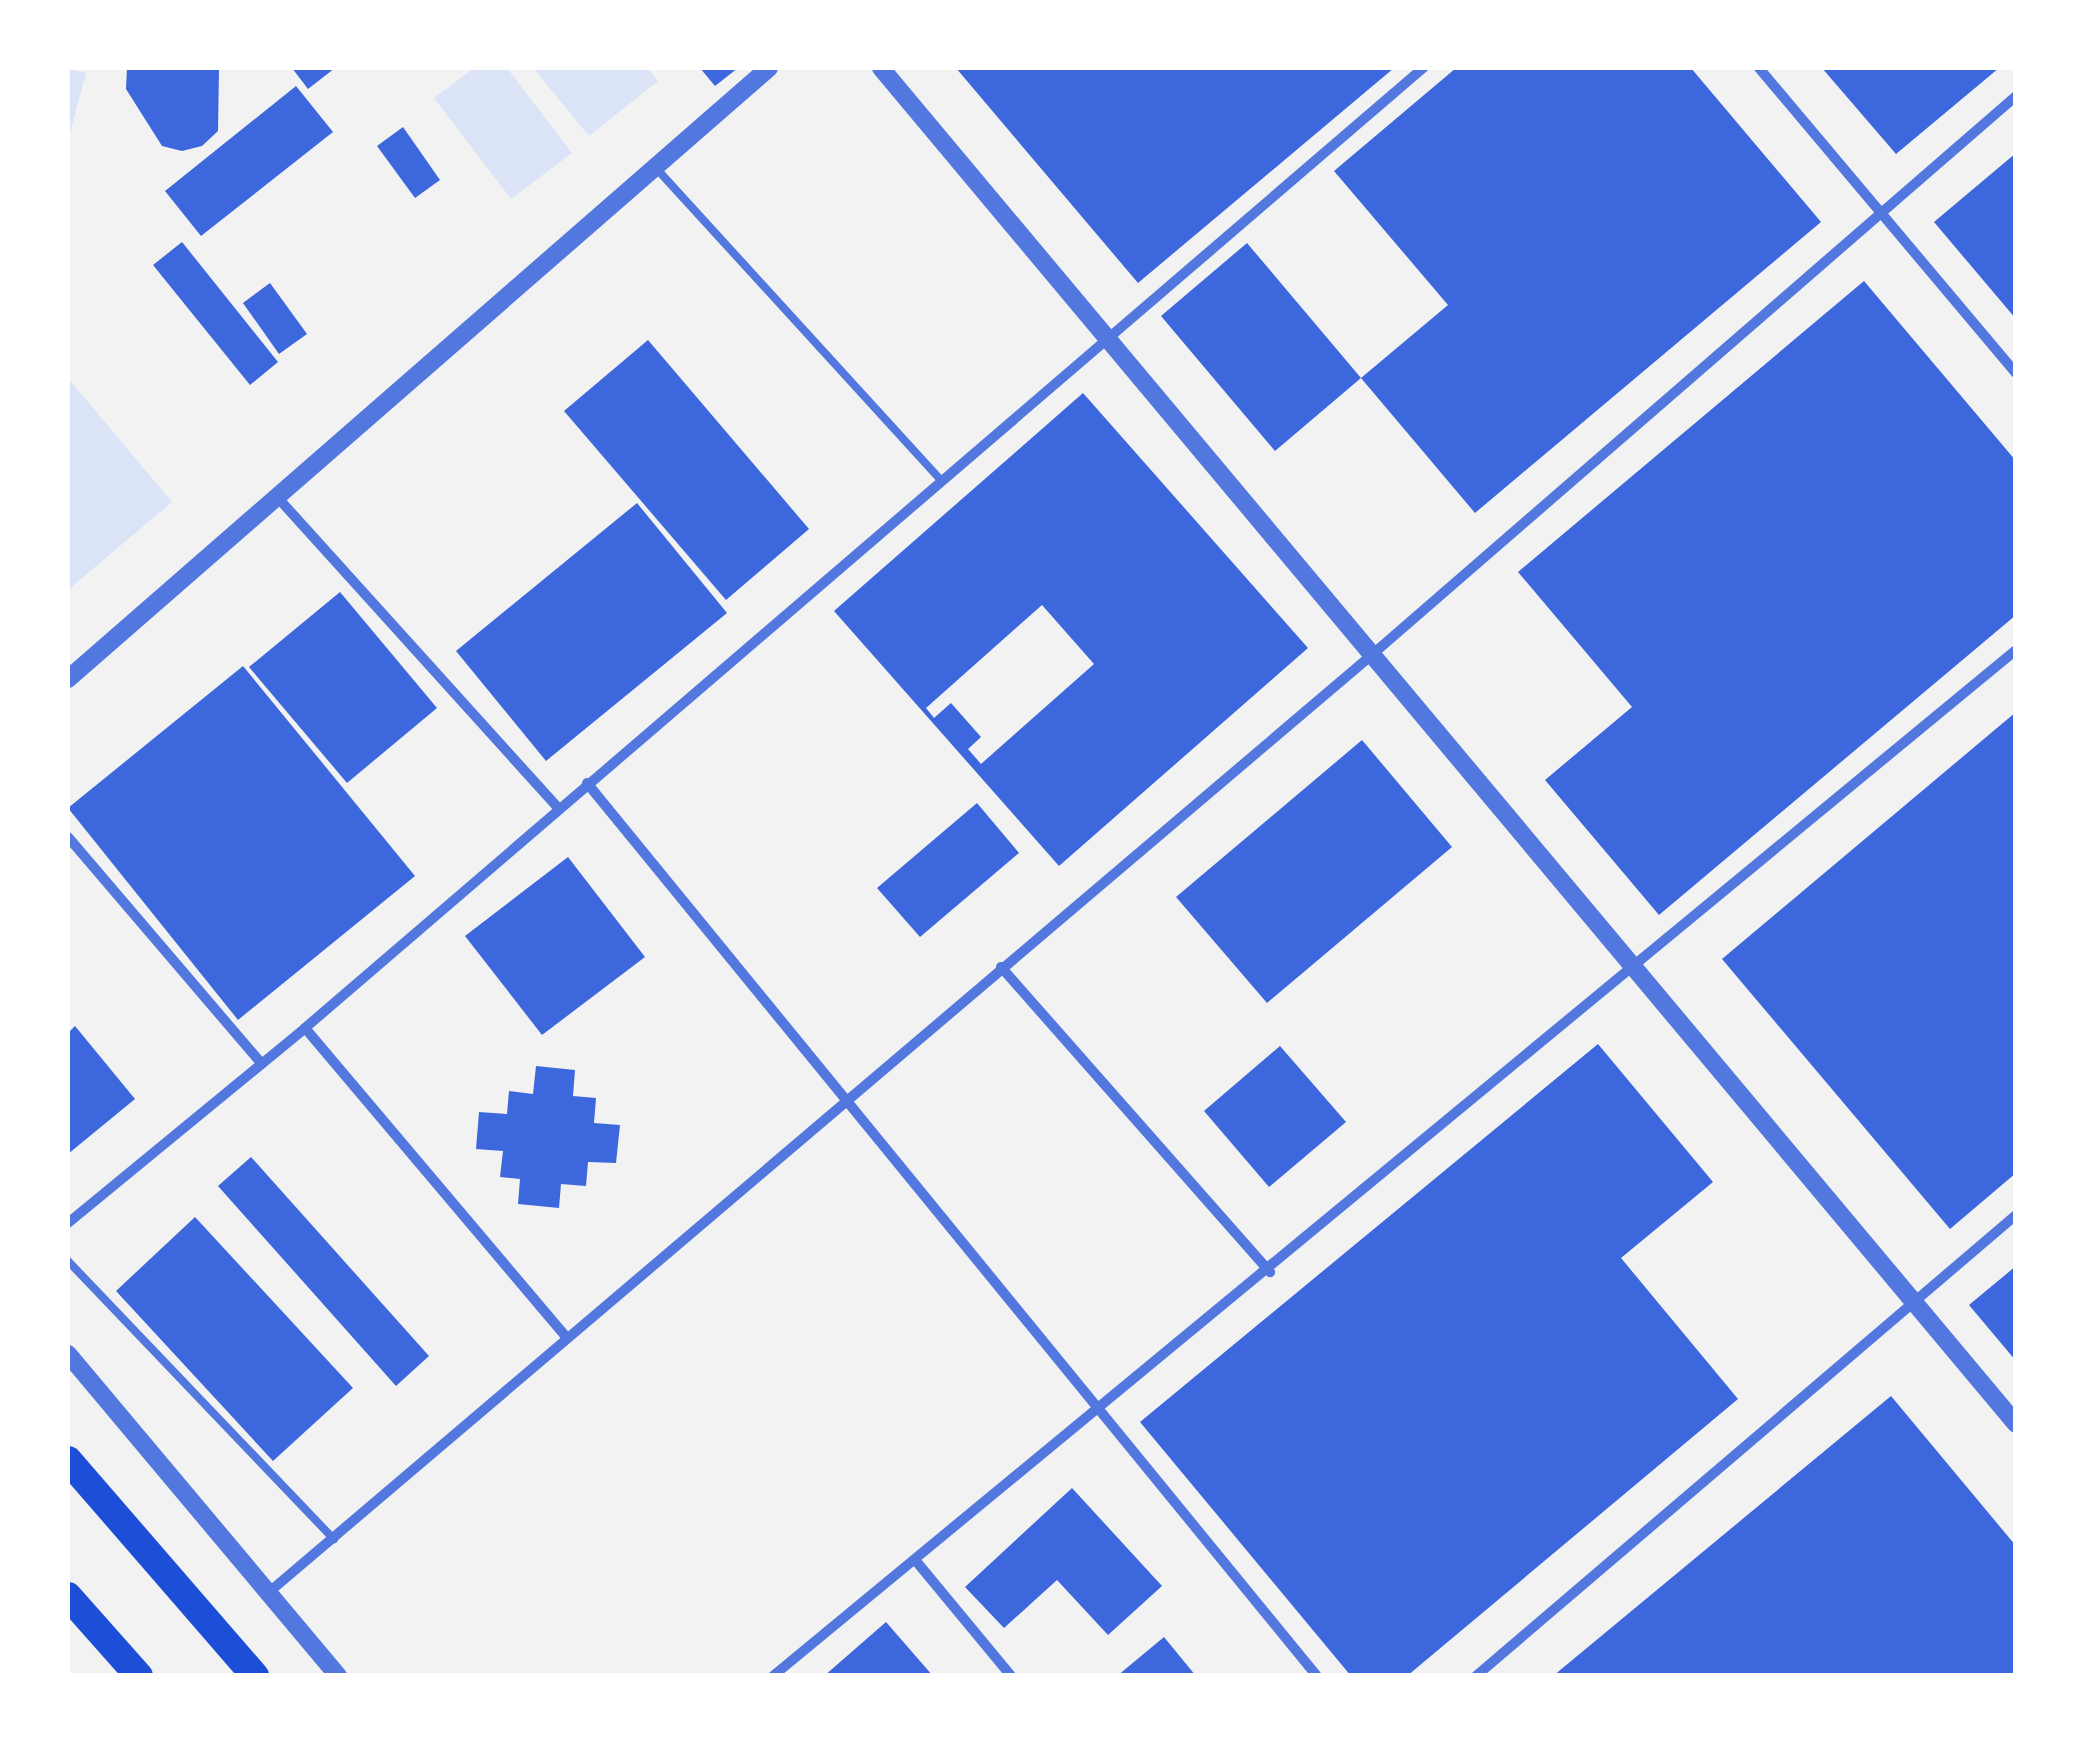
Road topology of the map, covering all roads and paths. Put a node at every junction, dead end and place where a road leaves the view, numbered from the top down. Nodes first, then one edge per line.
1 (769, 68) edge
2 (881, 68) edge
3 (1423, 68) edge
4 (1759, 68) edge
5 (2016, 96) edge
6 (655, 167) junction
7 (1880, 211) junction
8 (1110, 336) junction
9 (2016, 373) edge
10 (941, 480) junction
11 (279, 500) junction
12 (2016, 650) edge
13 (1374, 653) junction
14 (68, 680) edge
15 (588, 783) junction
16 (559, 809) junction
17 (68, 837) edge
18 (1001, 967) junction
19 (1636, 968) junction
20 (306, 1028) junction
21 (261, 1063) junction
22 (845, 1098) junction
23 (2016, 1215) edge
24 (68, 1223) edge
25 (68, 1261) edge
26 (1270, 1272) junction
27 (1916, 1300) junction
28 (567, 1338) junction
29 (68, 1354) edge
30 (1099, 1413) junction
31 (2016, 1424) edge
32 (68, 1460) edge
33 (334, 1539) junction
34 (916, 1561) junction
35 (268, 1593) junction
36 (68, 1596) edge
37 (140, 1676) edge
38 (254, 1676) edge
39 (338, 1676) edge
40 (773, 1676) edge
41 (1010, 1676) edge
42 (1317, 1676) edge
43 (1476, 1676) edge

1 - 6 street
2 - 8 street
3 - 8 street
4 - 7 street
5 - 7 street
6 - 10 lane
6 - 11 street
7 - 9 street
7 - 13 street
8 - 10 street
8 - 13 street
10 - 15 street
11 - 14 street
11 - 16 street
12 - 19 street
13 - 18 street
13 - 19 street
15 - 16 street
15 - 22 street
16 - 20 street
17 - 21 street
18 - 22 street
18 - 26 street
19 - 26 street
19 - 27 street
20 - 21 street
20 - 28 street
21 - 24 street
22 - 28 street
22 - 30 street
23 - 27 street
25 - 33 lane
26 - 30 street
27 - 31 street
27 - 43 street
28 - 33 street
29 - 35 street
30 - 34 street
30 - 42 street
32 - 38 highway
33 - 35 street
34 - 40 street
34 - 41 street
35 - 39 street
36 - 37 highway

